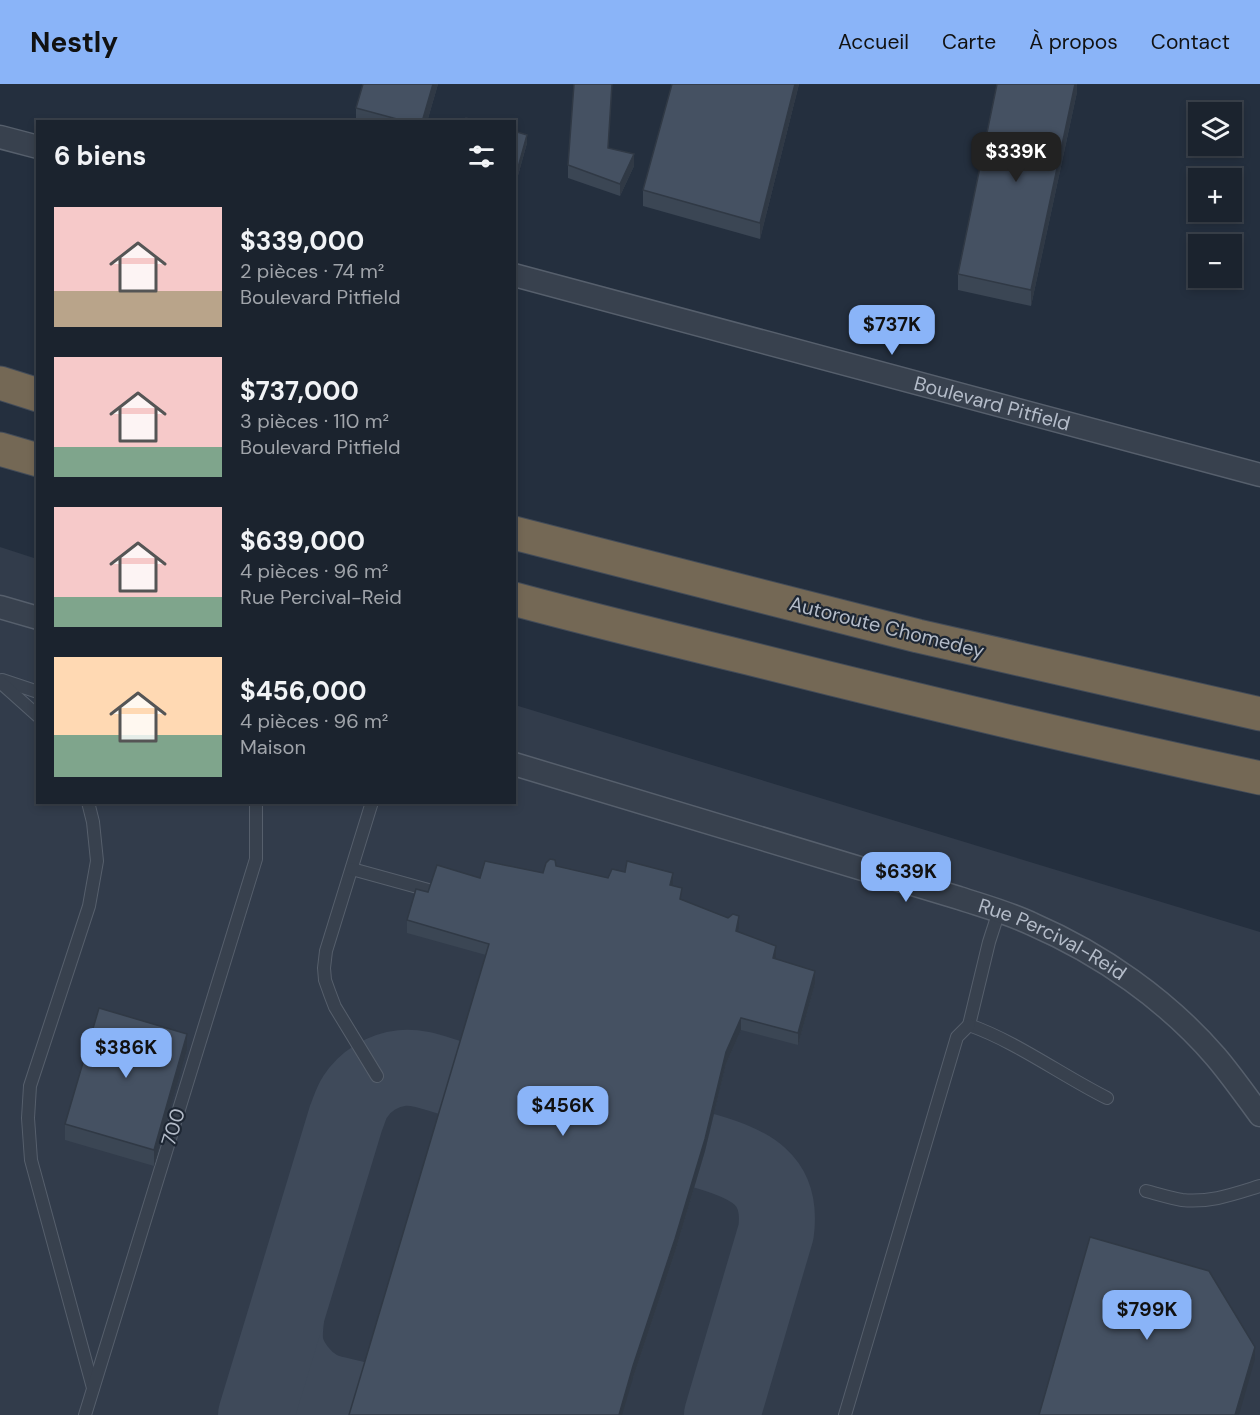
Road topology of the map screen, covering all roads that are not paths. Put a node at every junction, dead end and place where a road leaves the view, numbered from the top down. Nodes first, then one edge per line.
1 (0, 137) edge
2 (36, 146) edge
3 (516, 276) edge
4 (0, 383) edge
5 (36, 394) edge
6 (0, 448) edge
7 (36, 459) edge
8 (1260, 475) edge
9 (516, 535) edge
10 (516, 600) edge
11 (0, 607) edge
12 (36, 617) edge
13 (0, 680) edge
14 (36, 691) edge
15 (36, 714) edge
16 (1260, 714) edge
17 (516, 765) edge
18 (1260, 778) edge
19 (88, 804) edge
20 (256, 804) edge
21 (371, 804) edge
22 (352, 869) junction
23 (432, 891) edge
24 (999, 911) junction
25 (969, 1025) junction
26 (377, 1076) dead end
27 (1107, 1098) dead end
28 (1260, 1115) edge
29 (1260, 1186) edge
30 (1146, 1191) dead end
31 (93, 1388) junction
32 (85, 1415) edge
33 (845, 1415) edge

1 - 2 street
3 - 8 street, Boulevard Pitfield
4 - 5 highway
6 - 7 highway
9 - 16 highway, Autoroute Chomedey
10 - 18 highway
11 - 12 street
13 - 14 lane
13 - 15 lane
17 - 24 street, Rue Percival-Reid
19 - 31 lane
20 - 31 lane, 700
21 - 22 lane
22 - 23 lane
22 - 26 lane
24 - 25 lane
24 - 28 street, Rue Percival-Reid
25 - 27 lane
25 - 33 lane
29 - 30 lane
31 - 32 lane, 700

